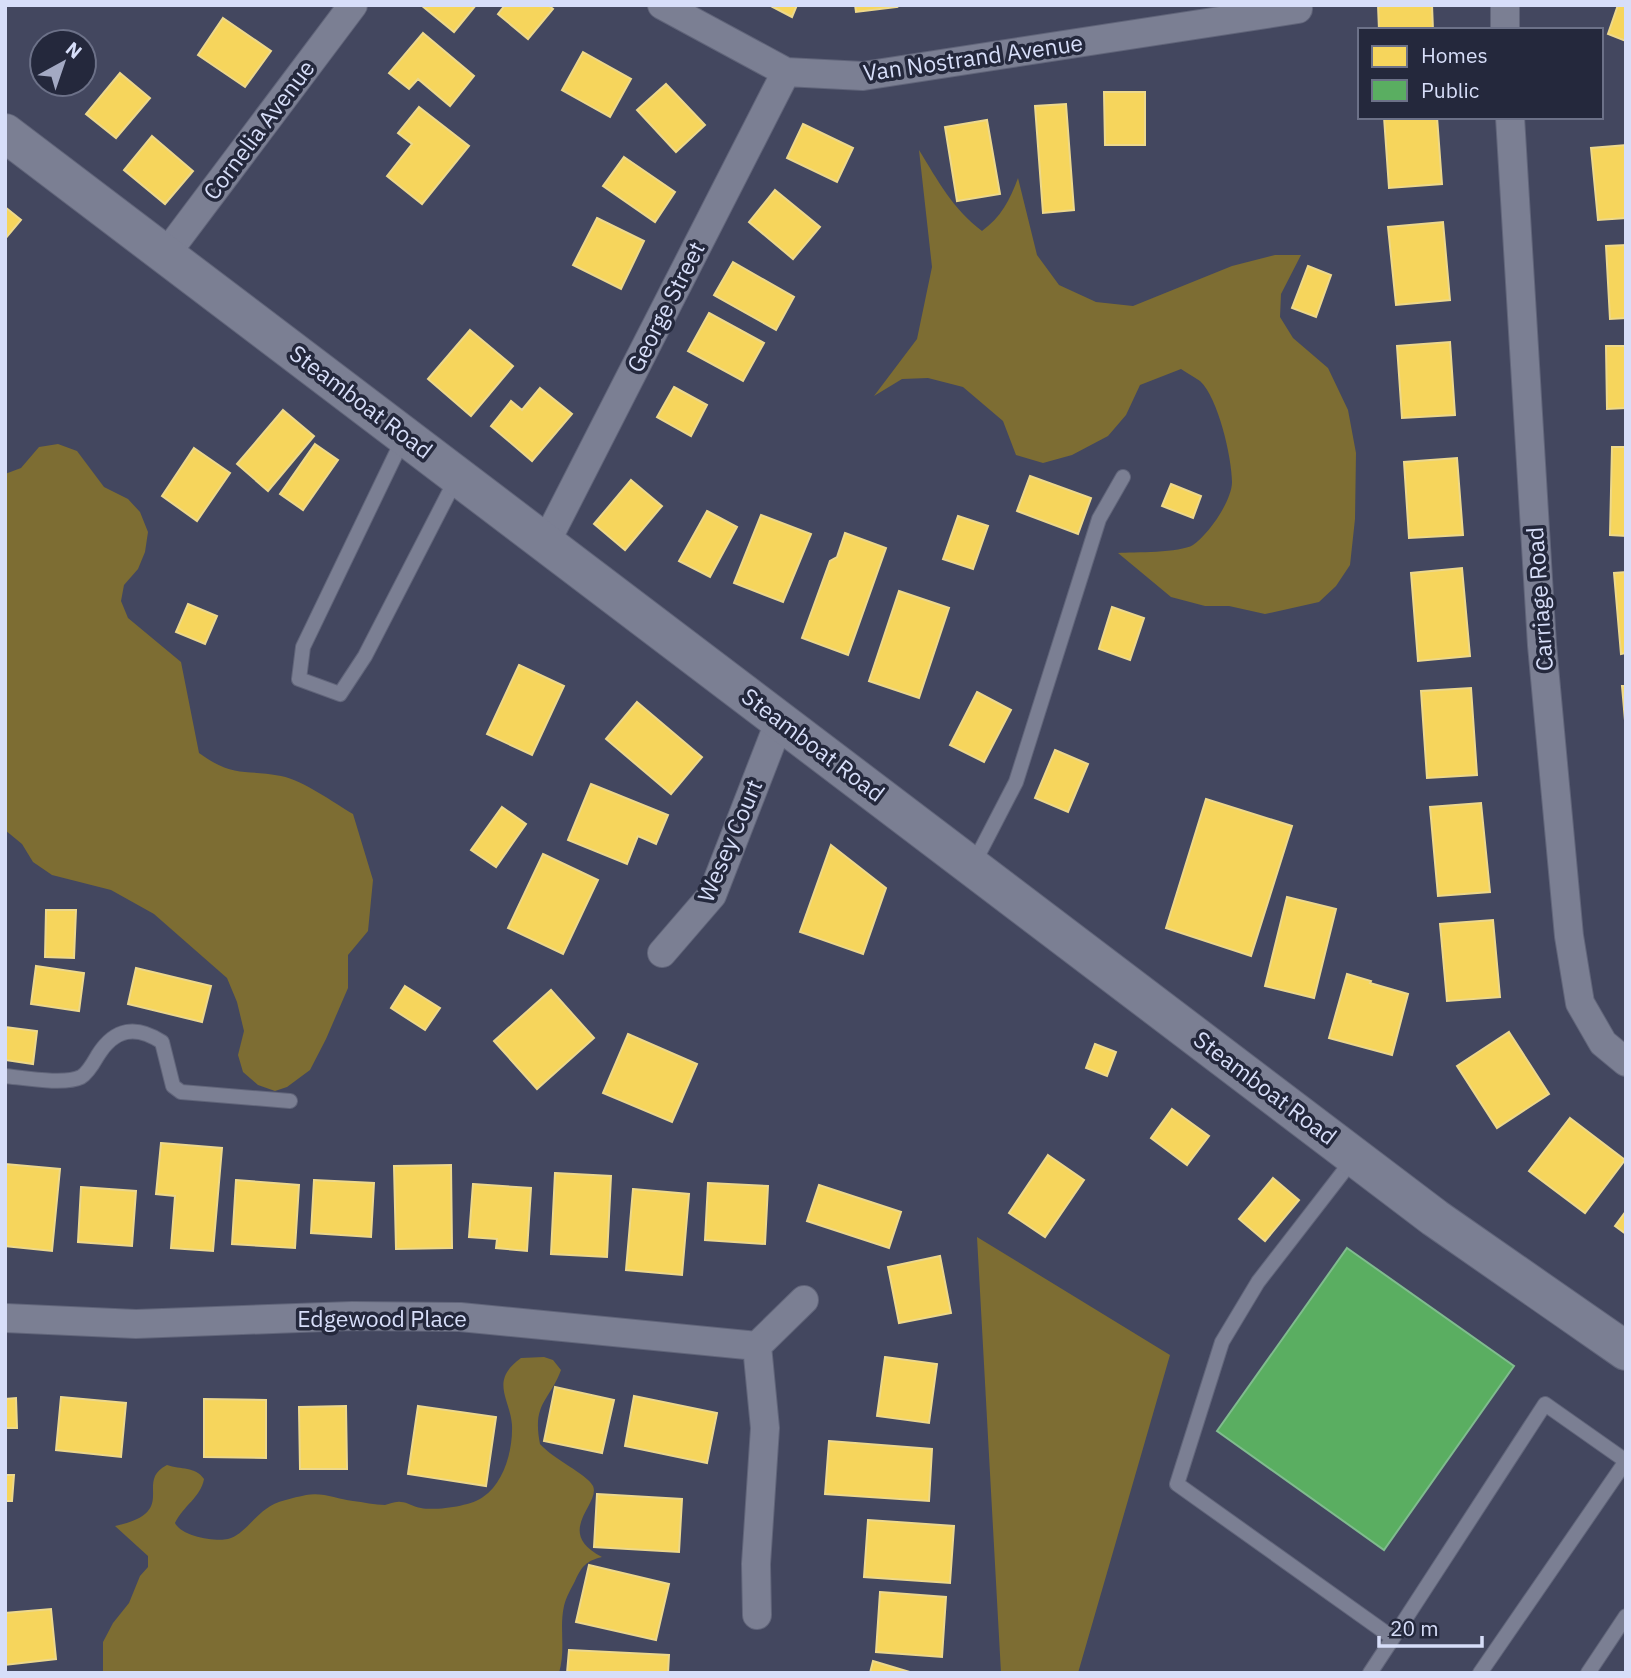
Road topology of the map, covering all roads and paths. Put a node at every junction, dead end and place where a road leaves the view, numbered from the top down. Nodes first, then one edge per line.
1 (353, 5) edge
2 (662, 5) edge
3 (1505, 5) edge
4 (1298, 9) dead end
5 (1505, 28) edge
6 (786, 72) junction
7 (1510, 119) edge
8 (5, 133) edge
9 (166, 254) junction
10 (405, 435) junction
11 (458, 476) junction
12 (1123, 477) dead end
13 (546, 542) junction
14 (780, 720) junction
15 (972, 866) junction
16 (663, 953) dead end
17 (1626, 1062) edge
18 (5, 1076) edge
19 (290, 1101) dead end
20 (1355, 1157) junction
21 (804, 1300) dead end
22 (5, 1318) edge
23 (757, 1346) junction
24 (1626, 1351) edge
25 (1626, 1461) edge
26 (757, 1615) dead end
27 (1626, 1616) edge
28 (1393, 1638) junction
29 (1370, 1673) edge
30 (1480, 1673) edge
31 (1588, 1673) edge

1 - 9 street, Cornelia Avenue
2 - 6 street, Van Nostrand Avenue
3 - 5 street
4 - 6 street, Van Nostrand Avenue
6 - 13 street, George Street
7 - 17 street, Carriage Road
8 - 9 street, Steamboat Road
9 - 10 street, Steamboat Road
10 - 11 street, Steamboat Road
10 - 11 lane
11 - 13 street, Steamboat Road
12 - 15 lane
13 - 14 street, Steamboat Road
14 - 15 street, Steamboat Road
14 - 16 street, Wesey Court
15 - 20 street, Steamboat Road
18 - 19 lane
20 - 24 street, Steamboat Road
20 - 28 lane
21 - 23 street
22 - 23 street, Edgewood Place
23 - 26 street
25 - 28 lane
25 - 30 lane
27 - 31 lane
28 - 29 lane

